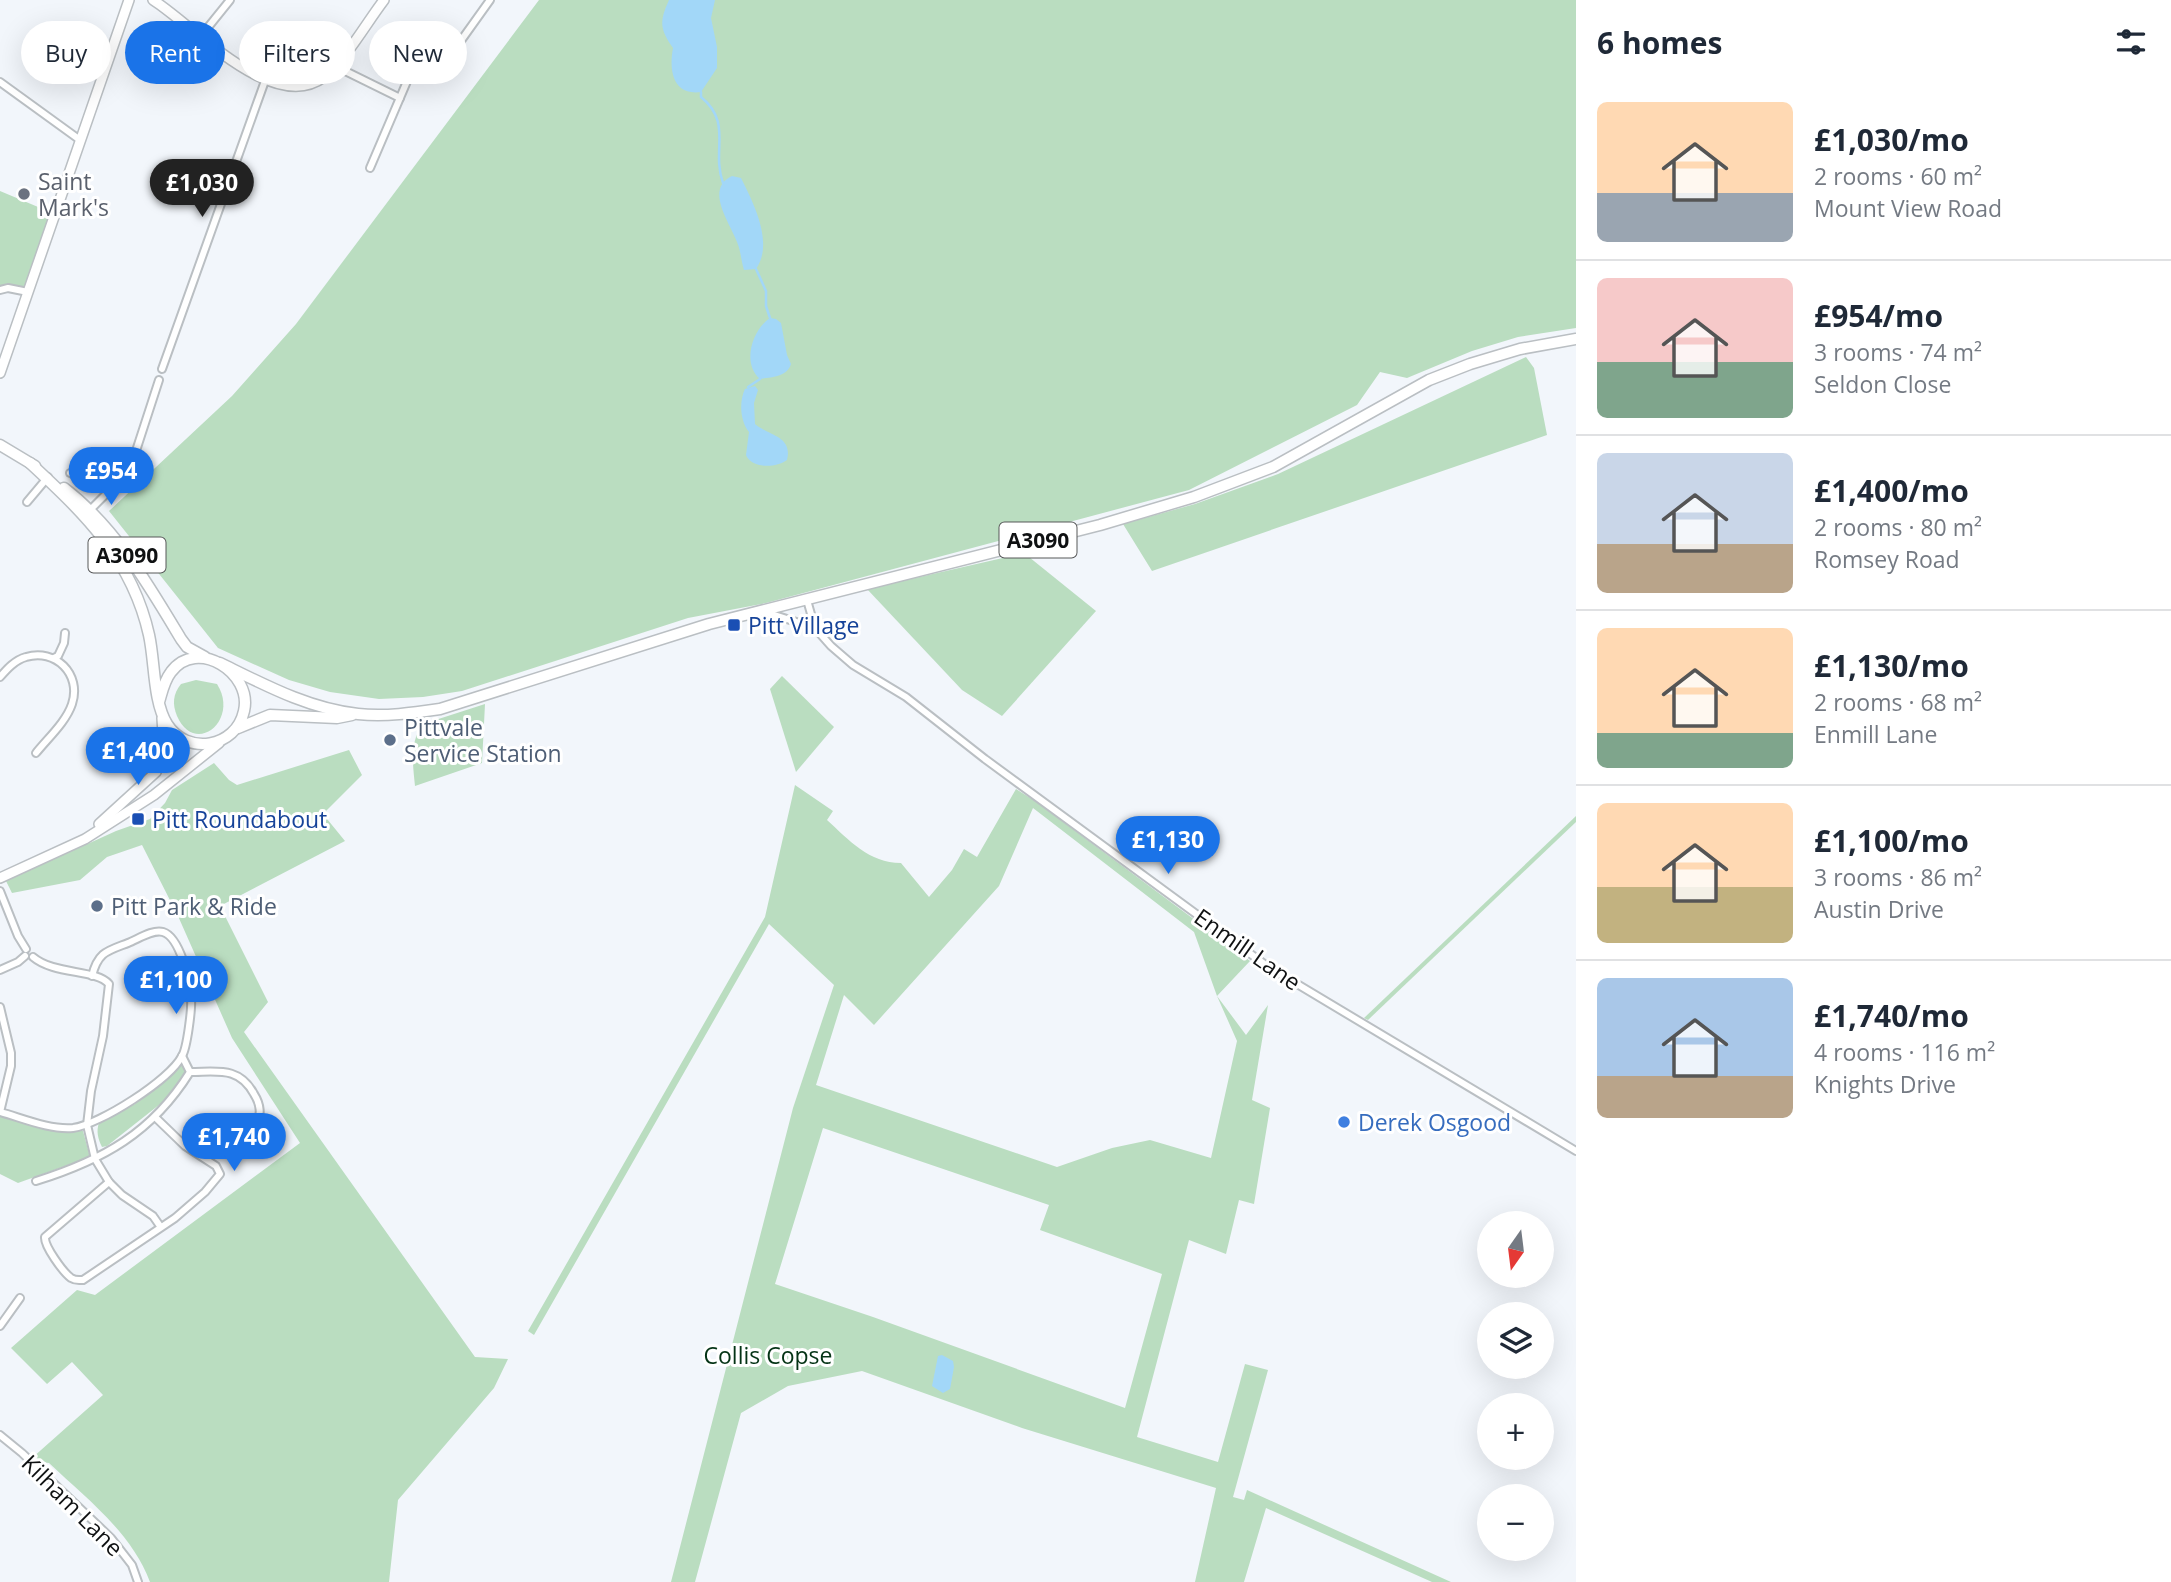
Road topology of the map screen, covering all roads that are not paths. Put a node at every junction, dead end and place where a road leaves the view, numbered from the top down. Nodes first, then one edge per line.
1 (129, 0) edge
2 (153, 0) edge
3 (230, 0) edge
4 (384, 0) edge
5 (491, 0) edge
6 (181, 21) edge
7 (213, 21) edge
8 (467, 32) edge
9 (355, 39) edge
10 (355, 76) edge
11 (0, 82) edge
12 (264, 84) edge
13 (281, 84) edge
14 (308, 84) edge
15 (406, 84) edge
16 (400, 98) junction
17 (80, 140) junction
18 (370, 168) dead end
19 (0, 290) edge
20 (28, 292) junction
21 (1576, 339) edge
22 (162, 369) dead end
23 (0, 373) edge
24 (159, 380) dead end
25 (0, 445) edge
26 (70, 473) dead end
27 (48, 477) junction
28 (115, 485) junction
29 (27, 502) dead end
30 (89, 509) junction
31 (101, 534) junction
32 (807, 600) junction
33 (762, 611) junction
34 (815, 628) junction
35 (65, 632) dead end
36 (54, 658) junction
37 (209, 659) junction
38 (220, 663) junction
39 (0, 677) edge
40 (160, 707) junction
41 (356, 714) junction
42 (238, 728) junction
43 (219, 743) junction
44 (36, 753) dead end
45 (65, 846) junction
46 (0, 878) edge
47 (0, 891) edge
48 (25, 953) junction
49 (0, 970) edge
50 (92, 976) junction
51 (0, 1007) edge
52 (182, 1056) junction
53 (190, 1072) junction
54 (0, 1112) edge
55 (155, 1117) junction
56 (87, 1125) junction
57 (257, 1126) dead end
58 (1576, 1151) edge
59 (95, 1159) junction
60 (36, 1181) dead end
61 (109, 1182) junction
62 (160, 1226) junction
63 (20, 1298) dead end
64 (1, 1324) edge
65 (0, 1435) edge
66 (138, 1582) edge

1 - 17 street
2 - 6 street
3 - 7 street
4 - 9 street
5 - 8 street
10 - 16 street
11 - 17 street
12 - 22 street
13 - 14 street
15 - 16 street
16 - 18 street
17 - 20 street
19 - 20 street
20 - 23 street
21 - 32 main road, A3090
24 - 28 street
25 - 27 main road, A3090
26 - 28 street
27 - 29 street
27 - 30 main road, A3090
27 - 31 main road, A3090
28 - 30 street
30 - 31 street
30 - 37 main road, A3090
31 - 40 main road, A3090
32 - 33 main road, A3090
32 - 34 street
33 - 34 street, Enmill Lane
33 - 41 main road, A3090
34 - 58 street, Enmill Lane
35 - 36 street
36 - 39 street
36 - 44 street
37 - 38 main road
37 - 40 main road
38 - 41 main road, A3090
38 - 42 main road
40 - 43 main road
40 - 45 street
41 - 42 main road, A3090
42 - 43 main road
43 - 45 street
45 - 46 street
47 - 48 street
48 - 49 street
48 - 50 street
50 - 52 street
50 - 56 street
51 - 54 street
52 - 53 street
52 - 56 street
53 - 55 street
53 - 57 street
54 - 56 street
55 - 59 street
55 - 62 street
56 - 59 street
59 - 60 street
59 - 61 street
61 - 62 street
61 - 62 street
63 - 64 street
65 - 66 street, Kilham Lane

